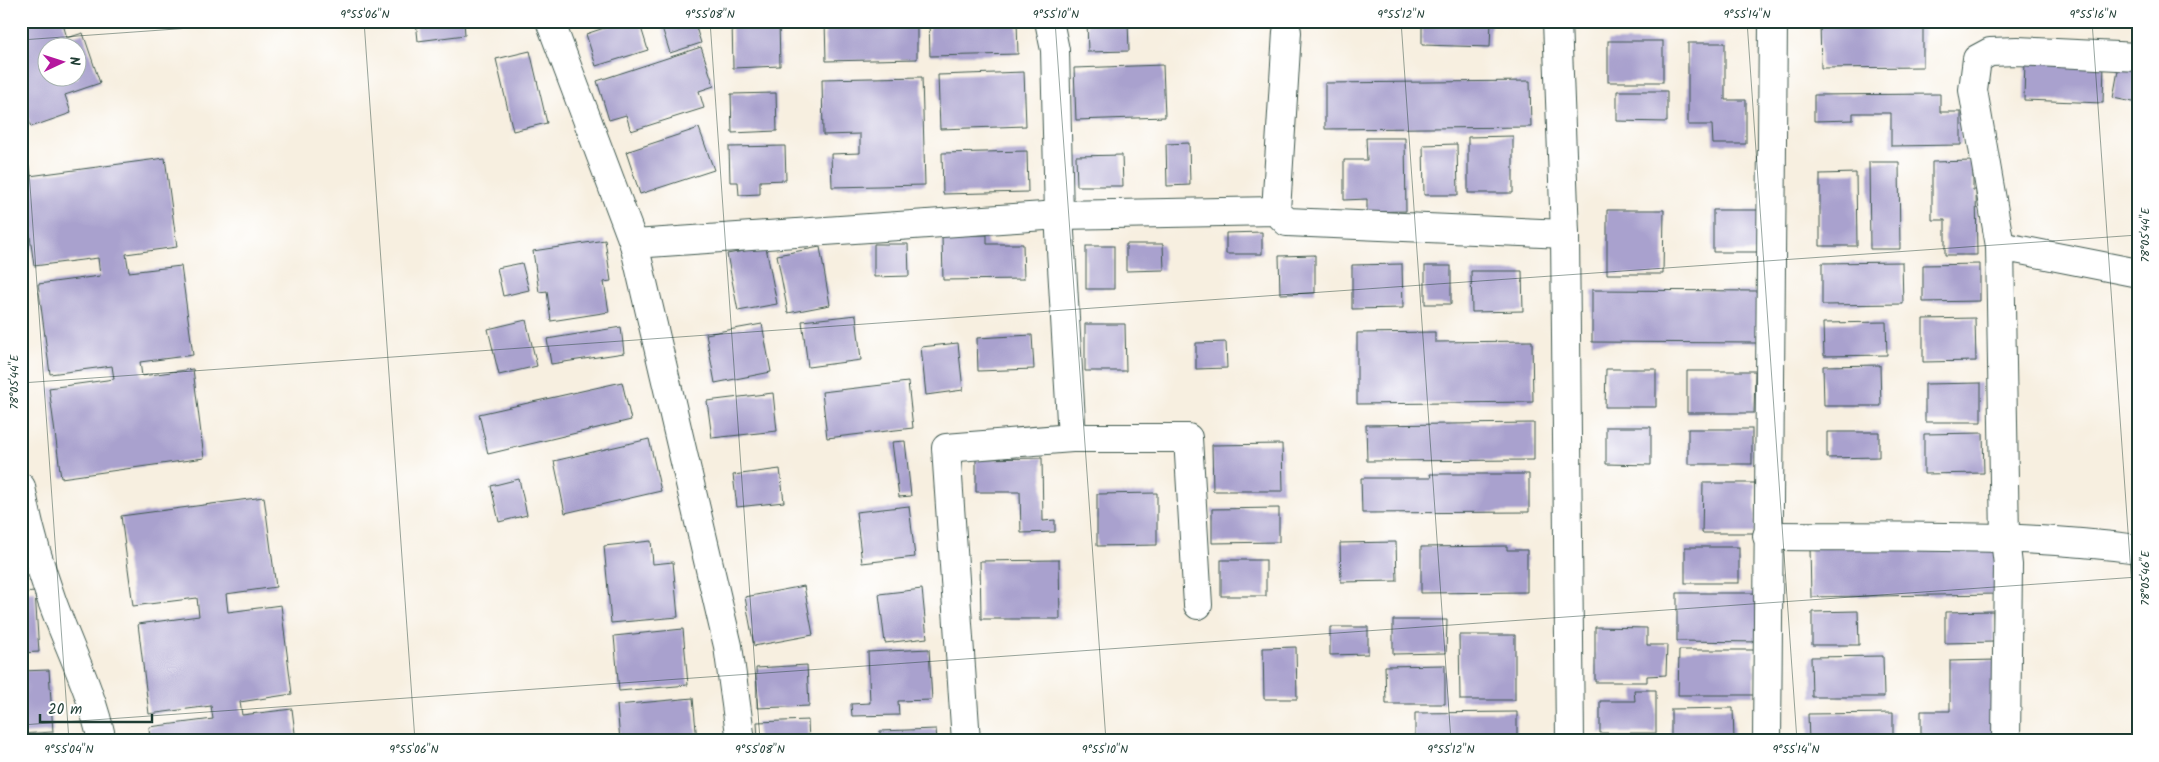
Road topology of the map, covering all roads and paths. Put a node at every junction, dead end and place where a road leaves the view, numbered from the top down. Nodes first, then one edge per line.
1 (550, 21) edge
2 (1049, 21) edge
3 (1557, 21) edge
4 (1773, 21) edge
5 (1287, 32) dead end
6 (2138, 57) edge
7 (1276, 211) junction
8 (1059, 215) junction
9 (1565, 234) junction
10 (634, 244) junction
11 (2000, 246) junction
12 (2138, 272) edge
13 (1072, 438) junction
14 (21, 488) edge
15 (1767, 536) junction
16 (2004, 539) junction
17 (2138, 549) edge
18 (1198, 605) dead end
19 (102, 741) edge
20 (741, 741) edge
21 (966, 741) edge
22 (1570, 741) edge
23 (1767, 741) edge
24 (2006, 741) edge

1 - 10 street
2 - 8 street
3 - 9 street
4 - 15 street
5 - 7 street
6 - 11 street
7 - 8 street
7 - 9 street
8 - 10 street
8 - 13 street
9 - 22 street
10 - 20 street
11 - 12 street
11 - 16 street
13 - 18 street
13 - 21 street
14 - 19 street
15 - 16 street
15 - 23 street
16 - 17 street
16 - 24 street

